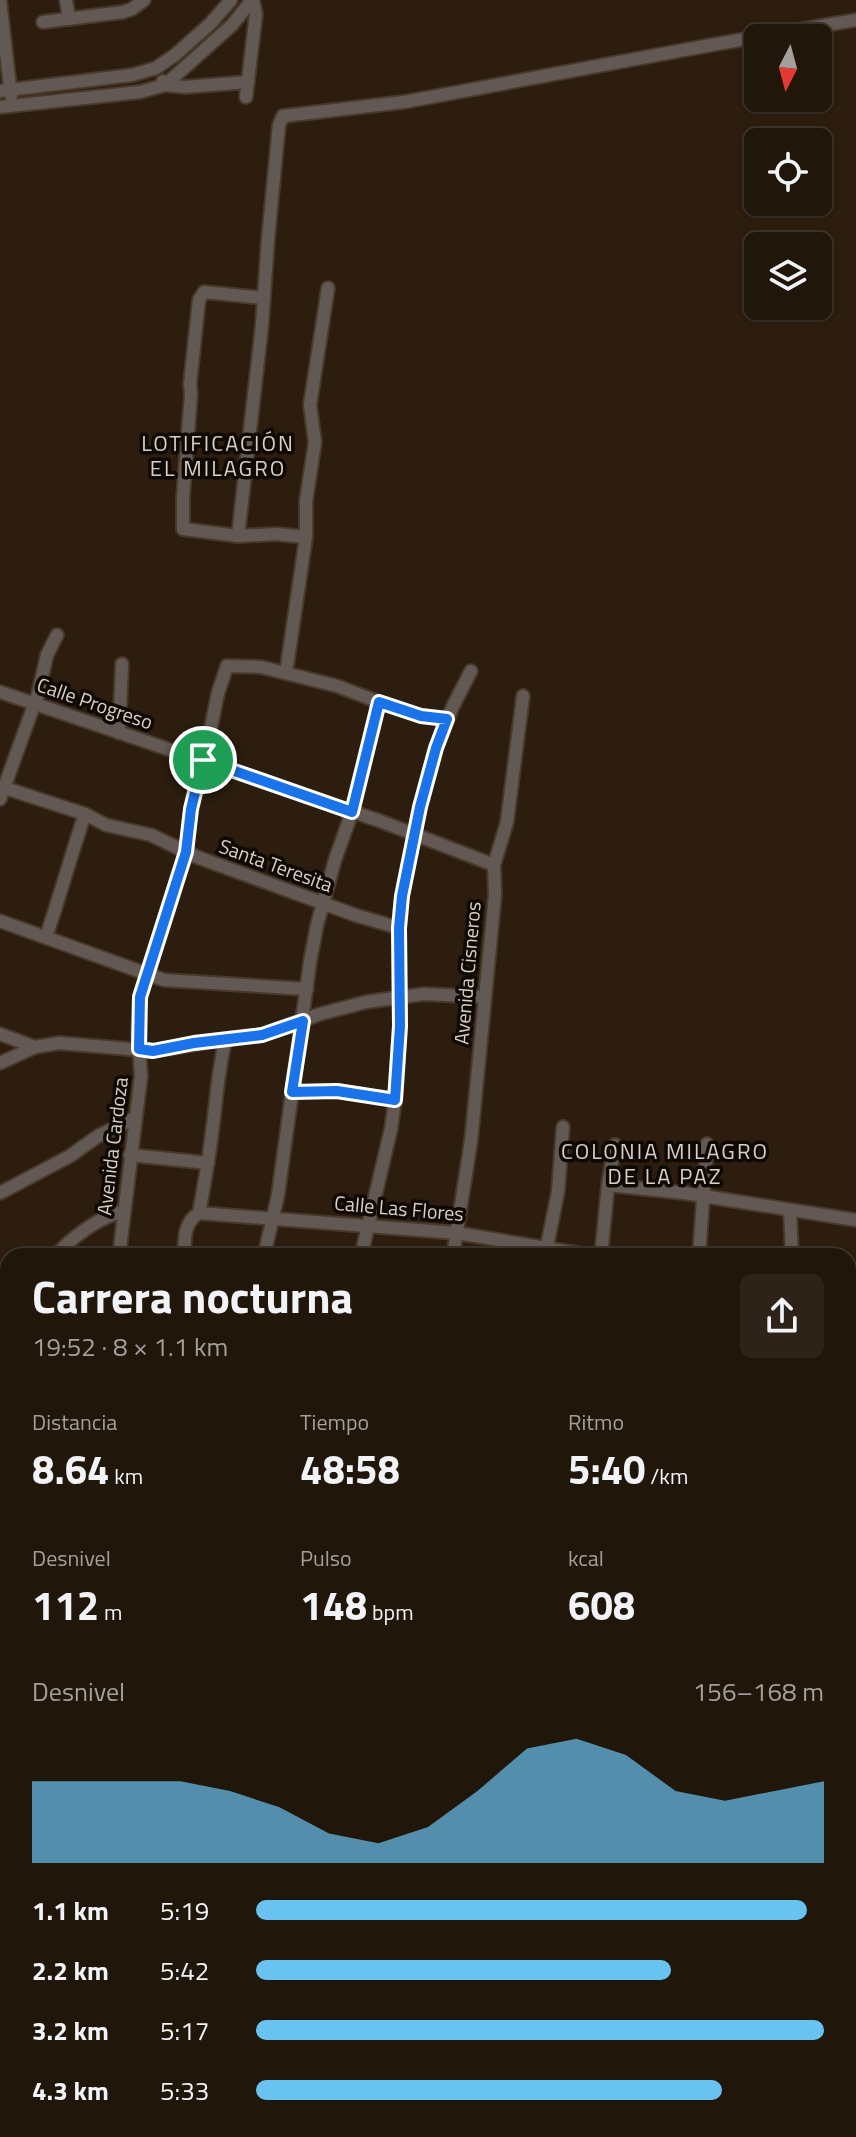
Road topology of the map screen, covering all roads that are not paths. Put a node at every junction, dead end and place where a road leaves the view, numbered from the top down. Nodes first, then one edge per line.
1 (0, 0) edge
2 (66, 0) edge
3 (144, 0) edge
4 (231, 0) edge
5 (252, 0) edge
6 (131, 5) edge
7 (69, 19) junction
8 (856, 20) edge
9 (43, 22) dead end
10 (2, 27) edge
11 (156, 68) junction
12 (248, 82) junction
13 (165, 85) junction
14 (5, 90) edge
15 (246, 97) dead end
16 (6, 106) edge
17 (328, 288) dead end
18 (264, 298) junction
19 (238, 536) junction
20 (306, 537) junction
21 (57, 635) dead end
22 (122, 664) dead end
23 (471, 671) dead end
24 (286, 673) junction
25 (0, 692) edge
26 (523, 696) dead end
27 (379, 702) junction
28 (34, 704) junction
29 (447, 719) junction
30 (119, 733) junction
31 (203, 760) junction
32 (2, 794) edge
33 (352, 812) junction
34 (85, 814) junction
35 (415, 834) junction
36 (186, 852) junction
37 (494, 865) junction
38 (323, 903) junction
39 (0, 921) edge
40 (399, 928) junction
41 (46, 937) junction
42 (148, 975) junction
43 (307, 989) junction
44 (400, 997) junction
45 (485, 997) junction
46 (303, 1021) junction
47 (0, 1034) edge
48 (226, 1039) junction
49 (35, 1047) junction
50 (139, 1049) junction
51 (0, 1063) edge
52 (292, 1092) junction
53 (395, 1100) junction
54 (135, 1118) junction
55 (563, 1127) dead end
56 (707, 1144) dead end
57 (615, 1145) dead end
58 (130, 1155) junction
59 (208, 1163) junction
60 (608, 1185) junction
61 (0, 1193) edge
62 (703, 1196) junction
63 (790, 1210) junction
64 (124, 1212) junction
65 (199, 1213) junction
66 (273, 1218) junction
67 (856, 1220) edge
68 (367, 1226) junction
69 (457, 1233) junction
70 (63, 1248) edge
71 (120, 1248) edge
72 (185, 1248) edge
73 (266, 1248) edge
74 (363, 1248) edge
75 (454, 1248) edge
76 (527, 1248) edge
77 (547, 1248) edge
78 (602, 1248) edge
79 (700, 1248) edge
80 (792, 1248) edge

1 - 10 street
2 - 7 street
3 - 6 street
4 - 11 street
5 - 12 street
5 - 13 street
6 - 7 street
7 - 9 street
8 - 18 street
10 - 14 street
11 - 13 street
11 - 14 street
12 - 13 street
12 - 15 street
13 - 16 street
14 - 16 street
17 - 20 street
18 - 19 street
18 - 19 street
19 - 20 street
20 - 24 street
21 - 28 street
22 - 30 street
23 - 29 street
24 - 27 street
24 - 31 street, Avenida Cardoza
25 - 28 street, Calle Progreso
26 - 37 street, Avenida Cisneros
27 - 29 street
27 - 33 street
28 - 30 street, Calle Progreso
28 - 32 street
29 - 35 street
30 - 31 street, Calle Progreso
31 - 33 street, Calle Progreso
31 - 36 street, Avenida Cardoza
32 - 34 street, Santa Teresita
33 - 35 street, Calle Progreso
33 - 38 street
34 - 36 street, Santa Teresita
34 - 41 street
35 - 37 street, Calle Progreso
35 - 40 street
36 - 38 street, Santa Teresita
36 - 42 street, Avenida Cardoza
37 - 45 street, Avenida Cisneros
38 - 40 street, Santa Teresita
38 - 43 street
39 - 41 street
40 - 44 street
41 - 42 street
42 - 43 street
42 - 50 street, Avenida Cardoza
43 - 46 street
44 - 45 street
44 - 46 street
44 - 53 street
45 - 69 street, Avenida Cisneros
46 - 48 street
46 - 52 street
47 - 49 street
48 - 50 street
48 - 59 street
49 - 50 street
49 - 51 street
50 - 54 street, Avenida Cardoza
52 - 53 street
52 - 66 street
53 - 68 street
54 - 58 street, Avenida Cardoza
54 - 61 street
55 - 77 street
56 - 62 street
57 - 60 street
58 - 59 street
58 - 64 street, Avenida Cardoza
59 - 65 street
60 - 62 street
60 - 78 street
62 - 63 street
62 - 79 street
63 - 67 street
63 - 80 street
64 - 70 street
64 - 71 street, Avenida Cardoza
65 - 66 street, Calle Las Flores
65 - 72 street
66 - 68 street, Calle Las Flores
66 - 73 street
68 - 69 street, Calle Las Flores
68 - 74 street
69 - 75 street, Avenida Cisneros
69 - 76 street, Calle Las Flores

